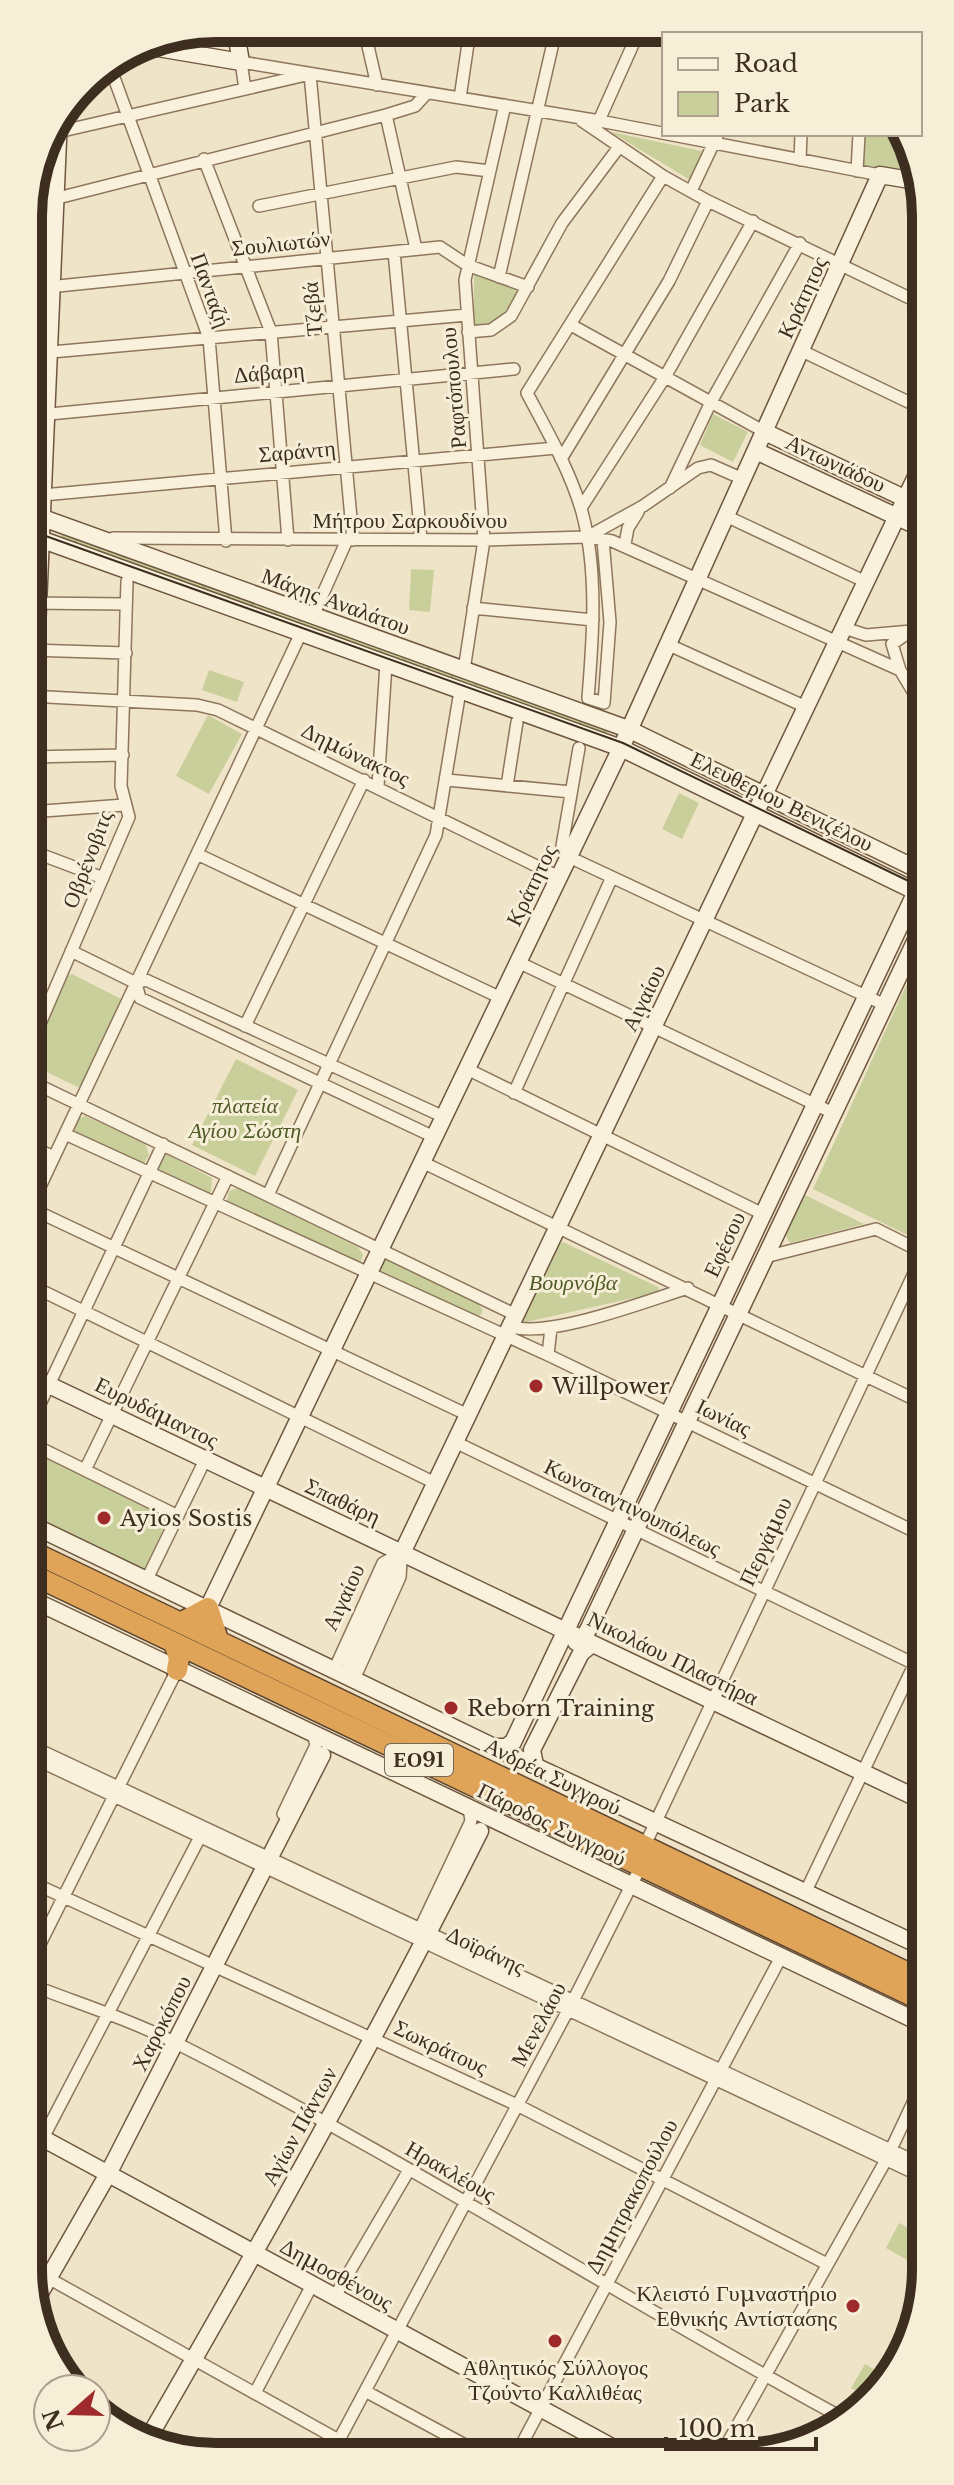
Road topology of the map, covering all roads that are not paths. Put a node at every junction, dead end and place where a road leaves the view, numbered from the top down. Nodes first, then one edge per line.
1 (237, 42) edge
2 (367, 42) edge
3 (468, 42) edge
4 (553, 42) edge
5 (634, 42) edge
6 (176, 47) edge
7 (241, 62) junction
8 (310, 74) junction
9 (113, 75) edge
10 (377, 85) junction
11 (245, 89) junction
12 (427, 93) junction
13 (460, 98) junction
14 (505, 105) junction
15 (536, 111) junction
16 (129, 115) junction
17 (386, 115) junction
18 (69, 123) edge
19 (597, 125) junction
20 (316, 132) junction
21 (662, 132) edge
22 (677, 136) edge
23 (717, 136) edge
24 (801, 136) edge
25 (859, 136) edge
26 (58, 144) edge
27 (713, 146) junction
28 (619, 147) junction
29 (204, 159) junction
30 (800, 160) junction
31 (490, 171) junction
32 (857, 171) junction
33 (148, 175) junction
34 (880, 175) junction
35 (663, 176) junction
36 (401, 178) junction
37 (908, 180) edge
38 (44, 188) edge
39 (691, 191) junction
40 (322, 195) junction
41 (54, 198) junction
42 (43, 200) edge
43 (708, 201) junction
44 (259, 206) dead end
45 (753, 221) junction
46 (42, 237) edge
47 (53, 237) junction
48 (800, 243) junction
49 (416, 249) junction
50 (394, 252) junction
51 (328, 258) junction
52 (467, 265) junction
53 (842, 265) junction
54 (245, 267) junction
55 (184, 273) junction
56 (499, 277) junction
57 (51, 287) junction
58 (528, 287) junction
59 (42, 288) edge
60 (912, 299) edge
61 (467, 315) junction
62 (400, 320) junction
63 (571, 325) junction
64 (334, 326) junction
65 (271, 332) junction
66 (468, 332) junction
67 (209, 338) junction
68 (802, 351) junction
69 (48, 352) junction
70 (42, 353) edge
71 (626, 354) junction
72 (514, 369) dead end
73 (471, 372) junction
74 (665, 377) junction
75 (406, 379) junction
76 (42, 386) edge
77 (339, 386) junction
78 (277, 392) junction
79 (214, 398) junction
80 (711, 402) junction
81 (912, 404) edge
82 (42, 415) edge
83 (765, 432) junction
84 (756, 451) junction
85 (558, 453) junction
86 (478, 454) junction
87 (413, 460) junction
88 (347, 467) junction
89 (283, 472) junction
90 (221, 479) junction
91 (743, 479) junction
92 (42, 482) edge
93 (912, 486) edge
94 (670, 488) junction
95 (43, 495) joint
96 (906, 499) junction
97 (912, 502) edge
98 (643, 506) junction
99 (581, 508) junction
100 (726, 516) junction
101 (897, 516) junction
102 (42, 518) edge
103 (912, 524) edge
104 (587, 537) junction
105 (113, 538) dead end
106 (421, 539) junction
107 (42, 540) edge
108 (288, 540) junction
109 (350, 540) junction
110 (484, 540) junction
111 (603, 540) junction
112 (226, 541) junction
113 (625, 544) junction
114 (698, 578) junction
115 (127, 581) dead end
116 (866, 582) junction
117 (42, 603) edge
118 (126, 604) junction
119 (473, 608) junction
120 (313, 616) junction
121 (593, 620) junction
122 (912, 632) edge
123 (301, 633) junction
124 (909, 633) junction
125 (840, 636) junction
126 (667, 644) junction
127 (592, 645) junction
128 (609, 647) junction
129 (42, 650) edge
130 (126, 653) junction
131 (386, 664) junction
132 (464, 670) junction
133 (900, 670) junction
134 (912, 690) edge
135 (460, 691) junction
136 (42, 697) edge
137 (125, 702) junction
138 (806, 707) junction
139 (517, 722) dead end
140 (256, 728) junction
141 (628, 729) junction
142 (579, 748) dead end
143 (621, 748) junction
144 (123, 755) junction
145 (42, 757) edge
146 (364, 780) junction
147 (447, 780) junction
148 (378, 786) junction
149 (507, 786) junction
150 (571, 792) junction
151 (765, 794) junction
152 (124, 805) junction
153 (42, 812) edge
154 (756, 813) junction
155 (440, 818) junction
156 (197, 854) junction
157 (42, 855) edge
158 (569, 857) junction
159 (559, 877) junction
160 (612, 877) junction
161 (103, 878) junction
162 (912, 878) edge
163 (912, 880) edge
164 (912, 904) edge
165 (304, 905) junction
166 (704, 921) junction
167 (388, 944) junction
168 (912, 948) edge
169 (71, 951) junction
170 (518, 962) junction
171 (136, 983) junction
172 (564, 984) junction
173 (866, 996) junction
174 (501, 998) junction
175 (885, 1005) junction
176 (42, 1019) edge
177 (245, 1026) junction
178 (653, 1028) junction
179 (331, 1065) junction
180 (467, 1069) junction
181 (321, 1084) junction
182 (42, 1087) edge
183 (514, 1093) junction
184 (79, 1104) junction
185 (815, 1104) junction
186 (833, 1113) junction
187 (444, 1117) junction
188 (65, 1134) junction
189 (602, 1136) junction
190 (434, 1137) junction
191 (163, 1144) junction
192 (42, 1152) edge
193 (54, 1157) junction
194 (422, 1162) junction
195 (149, 1173) junction
196 (228, 1176) junction
197 (42, 1182) edge
198 (268, 1195) junction
199 (215, 1204) junction
200 (42, 1214) edge
201 (763, 1214) junction
202 (559, 1225) junction
203 (912, 1246) edge
204 (114, 1247) junction
205 (380, 1249) junction
206 (765, 1257) junction
207 (368, 1276) junction
208 (912, 1277) edge
209 (179, 1278) junction
210 (688, 1288) junction
211 (42, 1291) edge
212 (720, 1304) junction
213 (84, 1312) junction
214 (738, 1313) junction
215 (511, 1326) junction
216 (551, 1328) junction
217 (148, 1343) junction
218 (332, 1350) junction
219 (548, 1355) junction
220 (865, 1376) junction
221 (42, 1382) edge
222 (51, 1386) junction
223 (912, 1398) edge
224 (42, 1403) edge
225 (668, 1412) junction
226 (112, 1415) junction
227 (468, 1415) junction
228 (300, 1417) junction
229 (687, 1421) junction
230 (455, 1442) junction
231 (42, 1449) edge
232 (205, 1460) junction
233 (85, 1470) junction
234 (435, 1483) junction
235 (815, 1483) junction
236 (265, 1488) junction
237 (178, 1516) junction
238 (617, 1522) junction
239 (42, 1530) edge
240 (912, 1530) edge
241 (635, 1531) junction
242 (402, 1553) junction
243 (42, 1556) edge
244 (42, 1579) edge
245 (147, 1579) junction
246 (763, 1592) junction
247 (42, 1604) edge
248 (208, 1608) junction
249 (182, 1622) junction
250 (579, 1639) junction
251 (218, 1640) junction
252 (174, 1643) junction
253 (197, 1654) junction
254 (912, 1663) edge
255 (347, 1669) junction
256 (177, 1670) junction
257 (912, 1679) edge
258 (712, 1701) junction
259 (313, 1734) junction
260 (339, 1746) junction
261 (494, 1747) junction
262 (522, 1747) tunnel mouth
263 (42, 1752) edge
264 (322, 1755) tunnel mouth
265 (42, 1762) edge
266 (535, 1765) junction
267 (862, 1772) junction
268 (116, 1792) junction
269 (912, 1796) edge
270 (469, 1808) junction
271 (493, 1820) junction
272 (655, 1820) junction
273 (480, 1831) tunnel mouth
274 (200, 1837) junction
275 (642, 1856) junction
276 (269, 1861) junction
277 (42, 1887) edge
278 (631, 1887) junction
279 (806, 1891) junction
280 (65, 1898) junction
281 (149, 1935) junction
282 (425, 1937) junction
283 (42, 1941) edge
284 (912, 1942) edge
285 (781, 1957) junction
286 (216, 1966) junction
287 (912, 1975) edge
288 (42, 1989) edge
289 (912, 1995) edge
290 (571, 2004) junction
291 (106, 2015) junction
292 (912, 2019) edge
293 (372, 2037) junction
294 (175, 2043) junction
295 (718, 2074) junction
296 (517, 2105) junction
297 (912, 2105) edge
298 (324, 2124) junction
299 (42, 2126) edge
300 (42, 2138) edge
301 (889, 2155) junction
302 (912, 2162) edge
303 (409, 2170) junction
304 (912, 2170) edge
305 (108, 2174) junction
306 (662, 2180) junction
307 (466, 2202) junction
308 (254, 2254) junction
309 (827, 2264) junction
310 (42, 2275) edge
311 (48, 2278) junction
312 (312, 2285) junction
313 (43, 2287) edge
314 (606, 2287) junction
315 (334, 2298) junction
316 (397, 2331) junction
317 (193, 2359) junction
318 (765, 2376) junction
319 (365, 2391) junction
320 (255, 2393) junction
321 (541, 2408) junction
322 (835, 2414) edge
323 (153, 2431) edge
324 (339, 2440) junction
325 (337, 2443) edge
326 (344, 2443) edge
327 (461, 2443) edge
328 (522, 2443) edge
329 (605, 2443) edge
330 (728, 2443) edge

1 - 7 street
2 - 10 street
3 - 13 street
4 - 15 street
5 - 19 street
6 - 7 street
7 - 8 street
7 - 11 street
8 - 10 street
8 - 11 street
8 - 20 street, Τζεβά
9 - 16 street, Πανταζή
10 - 12 street
11 - 16 street
12 - 13 street
12 - 17 street
13 - 14 street
14 - 15 street
14 - 31 street, Ραφτόπουλου
15 - 19 street
15 - 56 street
16 - 18 street
16 - 33 street, Πανταζή
17 - 20 street
17 - 36 street
19 - 21 street
19 - 28 street
20 - 29 street
20 - 40 street, Τζεβά
22 - 27 street
23 - 27 street
24 - 30 street
25 - 32 street
26 - 41 street
27 - 30 street
27 - 39 street
28 - 35 street
28 - 58 street
29 - 33 street
29 - 54 street
30 - 32 street
31 - 36 street
31 - 52 street, Ραφτόπουλου
32 - 34 street
33 - 41 street
33 - 55 street, Πανταζή
34 - 37 street
34 - 53 street, Κράτητος
35 - 39 street
35 - 63 street
36 - 40 street
36 - 49 street
38 - 41 street
39 - 43 street
40 - 44 street
40 - 51 street, Τζεβά
41 - 42 street
41 - 47 street
43 - 45 street
43 - 71 street
45 - 48 street
45 - 74 street
46 - 47 street
47 - 57 street
48 - 53 street
48 - 80 street
49 - 50 street, Σουλιωτών
49 - 52 street, Σουλιωτών
50 - 51 street, Σουλιωτών
50 - 62 street
51 - 54 street, Σουλιωτών
51 - 64 street, Τζεβά
52 - 56 street, Σουλιωτών
52 - 61 street, Ραφτόπουλου
53 - 60 street
53 - 68 street, Κράτητος
54 - 55 street, Σουλιωτών
54 - 65 street
55 - 57 street, Σουλιωτών
55 - 67 street, Πανταζή
56 - 58 street, Σουλιωτών
57 - 59 street, Σουλιωτών
57 - 69 street
58 - 66 street
61 - 62 street
61 - 66 street, Ραφτόπουλου
62 - 64 street
62 - 75 street
63 - 71 street
63 - 85 street
64 - 65 street
64 - 77 street, Τζεβά
65 - 67 street
65 - 78 street
66 - 73 street, Ραφτόπουλου
67 - 69 street
67 - 79 street, Πανταζή
68 - 81 street
68 - 83 street, Κράτητος
69 - 70 street
69 - 76 street
71 - 74 street
71 - 85 street
72 - 73 street, Δάβαρη
73 - 75 street, Δάβαρη
73 - 86 street, Ραφτόπουλου
74 - 80 street
74 - 99 street
75 - 77 street, Δάβαρη
75 - 87 street
77 - 78 street, Δάβαρη
77 - 88 street, Τζεβά
78 - 79 street, Δάβαρη
78 - 89 street
79 - 82 street, Δάβαρη
79 - 90 street, Πανταζή
80 - 83 street
80 - 94 street
83 - 84 street, Κράτητος
83 - 96 street, Αντωνιάδου
84 - 91 street, Κράτητος
84 - 101 street, Αντωνιάδου
85 - 86 street, Σαράντη
85 - 99 street
86 - 87 street, Σαράντη
86 - 110 street, Ραφτόπουλου
87 - 88 street, Σαράντη
87 - 106 street
88 - 89 street, Σαράντη
88 - 109 street, Τζεβά
89 - 90 street, Σαράντη
89 - 108 street
90 - 95 street, Σαράντη
90 - 112 street, Πανταζή
91 - 94 street
91 - 100 street, Κράτητος
92 - 95 street
93 - 96 street, Αιγαίου
94 - 98 street
96 - 97 street, Αντωνιάδου
96 - 101 street, Αιγαίου
98 - 104 street
98 - 113 street
99 - 104 street
100 - 114 street, Κράτητος
100 - 116 street
101 - 103 street, Αντωνιάδου
101 - 116 street, Αιγαίου
102 - 120 street, Μάχης Αναλάτου
104 - 110 street, Μήτρου Σαρκουδίνου
104 - 111 street, Μήτρου Σαρκουδίνου
104 - 121 street
105 - 112 street, Μήτρου Σαρκουδίνου
106 - 109 street, Μήτρου Σαρκουδίνου
106 - 110 street, Μήτρου Σαρκουδίνου
107 - 123 street, Μάχης Αναλάτου
108 - 109 street, Μήτρου Σαρκουδίνου
108 - 112 street, Μήτρου Σαρκουδίνου
109 - 120 street
110 - 119 street, Ραφτόπουλου
111 - 113 street, Μήτρου Σαρκουδίνου
111 - 128 street
113 - 114 street, Μήτρου Σαρκουδίνου
114 - 125 street, Μήτρου Σαρκουδίνου
114 - 126 street, Κράτητος
115 - 118 street, Οβρένοβιτς
116 - 125 street, Αιγαίου
117 - 118 street
118 - 130 street, Οβρένοβιτς
119 - 121 street
119 - 132 street, Ραφτόπουλου
120 - 132 street, Μάχης Αναλάτου
121 - 127 street
122 - 124 street
123 - 131 street, Μάχης Αναλάτου
123 - 140 street
124 - 125 street
124 - 133 street
125 - 133 street
125 - 138 street, Αιγαίου
126 - 138 street
126 - 141 street, Κράτητος
127 - 128 street
127 - 128 street
129 - 130 street
130 - 137 street, Οβρένοβιτς
131 - 135 street, Μάχης Αναλάτου
131 - 148 street
132 - 141 street, Μάχης Αναλάτου
133 - 134 street
135 - 143 street, Μάχης Αναλάτου
135 - 147 street
136 - 137 street, Δημώνακτος
137 - 140 street, Δημώνακτος
137 - 144 street, Οβρένοβιτς
138 - 151 street, Αιγαίου
139 - 149 street
140 - 146 street, Δημώνακτος
140 - 156 street
141 - 143 street, Κράτητος
141 - 151 street, Ελευθερίου Βενιζέλου
142 - 150 street
143 - 154 street, Ελευθερίου Βενιζέλου
143 - 158 street, Κράτητος
144 - 145 street
144 - 152 street, Οβρένοβιτς
146 - 148 street, Δημώνακτος
146 - 165 street
147 - 149 street
147 - 155 street
148 - 155 street, Δημώνακτος
149 - 150 street
150 - 158 street
151 - 154 street, Αιγαίου
151 - 162 street, Ελευθερίου Βενιζέλου
152 - 153 street
152 - 161 street, Οβρένοβιτς
154 - 163 street, Ελευθερίου Βενιζέλου
154 - 166 street, Αιγαίου
155 - 159 street, Δημώνακτος
155 - 167 street
156 - 165 street
156 - 171 street
157 - 161 street
158 - 159 street, Κράτητος
158 - 160 street
159 - 170 street, Κράτητος
160 - 166 street
160 - 172 street
161 - 169 street, Οβρένοβιτς
164 - 173 street, Εφέσου
165 - 167 street
165 - 177 street
166 - 173 street
166 - 178 street, Αιγαίου
167 - 174 street
167 - 179 street
168 - 175 street, Εφέσου
169 - 171 street
169 - 176 street, Οβρένοβιτς
170 - 172 street
170 - 174 street, Κράτητος
171 - 177 street
171 - 181 street
171 - 184 street
172 - 178 street
172 - 183 street
173 - 175 street
173 - 185 street, Εφέσου
174 - 180 street, Κράτητος
175 - 186 street, Εφέσου
177 - 179 street
178 - 185 street
178 - 189 street, Αιγαίου
179 - 181 street
179 - 187 street
180 - 183 street
180 - 187 street, Κράτητος
181 - 190 street
181 - 198 street
182 - 184 street
183 - 189 street
184 - 188 street
184 - 191 street
185 - 186 street
185 - 201 street, Εφέσου
186 - 206 street, Εφέσου
187 - 190 street, Κράτητος
188 - 193 street
188 - 195 street
189 - 201 street
189 - 202 street, Αιγαίου
190 - 194 street, Κράτητος
191 - 195 street
191 - 196 street
192 - 193 street
193 - 197 street
194 - 202 street
194 - 205 street, Κράτητος
195 - 199 street
195 - 204 street
196 - 198 street
196 - 199 street
198 - 205 street
199 - 207 street
199 - 209 street
200 - 204 street
201 - 212 street, Εφέσου
202 - 210 street
202 - 215 street, Αιγαίου
203 - 206 street
204 - 209 street
204 - 213 street
205 - 207 street, Κράτητος
205 - 215 street
206 - 214 street, Εφέσου
207 - 215 street
207 - 218 street, Κράτητος
208 - 220 street, Περγάμου
209 - 217 street
209 - 218 street
210 - 212 street
210 - 216 street
211 - 213 street
212 - 214 street
212 - 225 street, Εφέσου
213 - 217 street
213 - 222 street
214 - 220 street
214 - 229 street, Εφέσου
215 - 216 street
215 - 219 street, Ιωνίας
215 - 227 street, Αιγαίου
216 - 219 street
217 - 226 street
217 - 228 street
218 - 227 street
218 - 228 street, Κράτητος
219 - 225 street, Ιωνίας
220 - 223 street
220 - 235 street, Περγάμου
221 - 222 street, Ευρυδάμαντος
222 - 224 street
222 - 226 street, Ευρυδάμαντος
225 - 229 street, Ιωνίας
225 - 238 street, Εφέσου
226 - 232 street, Ευρυδάμαντος
226 - 233 street
227 - 230 street, Αιγαίου
228 - 234 street
228 - 236 street, Κράτητος
229 - 235 street, Ιωνίας
229 - 241 street, Εφέσου
230 - 234 street, Αιγαίου
230 - 238 street, Κωνσταντινουπόλεως
231 - 233 street
232 - 236 street, Ευρυδάμαντος
232 - 237 street
233 - 237 street
234 - 242 street, Αιγαίου
235 - 240 street, Ιωνίας
235 - 246 street, Περγάμου
236 - 242 street, Σπαθάρη
236 - 248 street, Κράτητος
237 - 245 street
238 - 241 street, Κωνσταντινουπόλεως
238 - 250 street, Εφέσου
239 - 245 street, Πάροδος Συγγρού
241 - 246 street, Κωνσταντινουπόλεως
241 - 250 street, Εφέσου
242 - 250 street, Νικολάου Πλαστήρα
242 - 255 street, Αιγαίου
243 - 249 highway, Ανδρέα Συγγρού / ΕΟ91
244 - 252 highway, Ανδρέα Συγγρού / ΕΟ91
245 - 248 street, Πάροδος Συγγρού
246 - 254 street, Κωνσταντινουπόλεως
246 - 258 street, Περγάμου
247 - 256 street, Πάροδος Συγγρού
248 - 249 highway
248 - 251 highway
248 - 255 street, Πάροδος Συγγρού
249 - 251 highway, Ανδρέα Συγγρού / ΕΟ91
250 - 258 street, Νικολάου Πλαστήρα
250 - 261 street, Εφέσου
250 - 262 street
250 - 266 street
251 - 275 highway, Ανδρέα Συγγρού / ΕΟ91
252 - 253 highway, Ανδρέα Συγγρού / ΕΟ91
252 - 256 highway
253 - 256 highway
253 - 275 highway, Ανδρέα Συγγρού / ΕΟ91
255 - 261 street, Πάροδος Συγγρού
256 - 259 street, Πάροδος Συγγρού
256 - 268 street
257 - 267 street
258 - 267 street, Νικολάου Πλαστήρα
258 - 272 street, Περγάμου
259 - 260 street, Πάροδος Συγγρού
259 - 276 street, Χαροκόπου
260 - 270 street, Πάροδος Συγγρού
260 - 276 street, Χαροκόπου
261 - 266 street, Πάροδος Συγγρού
263 - 268 street, Δοϊράνης
264 - 276 street, Χαροκόπου
265 - 268 street, Δοϊράνης
266 - 272 street, Πάροδος Συγγρού
267 - 269 street, Νικολάου Πλαστήρα
267 - 279 street
268 - 274 street, Δοϊράνης
268 - 276 street, Δοϊράνης
268 - 280 street
270 - 271 street, Πάροδος Συγγρού
270 - 282 street, Αγίων Πάντων
271 - 278 street, Πάροδος Συγγρού
271 - 282 street, Αγίων Πάντων
272 - 275 street, Περγάμου
272 - 279 street, Πάροδος Συγγρού
273 - 282 street, Αγίων Πάντων
274 - 276 street, Δοϊράνης
274 - 281 street
275 - 278 street, Μενελάου
275 - 287 highway, Ανδρέα Συγγρού / ΕΟ91
275 - 289 highway, Ανδρέα Συγγρού / ΕΟ91
276 - 282 street, Δοϊράνης
276 - 286 street, Χαροκόπου
277 - 280 street, Σωκράτους
278 - 285 street, Πάροδος Συγγρού
278 - 290 street, Μενελάου
279 - 284 street, Πάροδος Συγγρού
280 - 281 street, Σωκράτους
280 - 283 street
281 - 286 street, Σωκράτους
281 - 291 street
282 - 290 street, Δοϊράνης
282 - 293 street, Αγίων Πάντων
285 - 292 street, Πάροδος Συγγρού
285 - 295 street, Δημητρακοπούλου
286 - 293 street, Σωκράτους
286 - 294 street, Χαροκόπου
288 - 291 street, Ηρακλέους
290 - 295 street, Δοϊράνης
290 - 296 street, Μενελάου
291 - 294 street, Ηρακλέους
291 - 299 street
293 - 296 street, Σωκράτους
293 - 298 street, Αγίων Πάντων
294 - 298 street, Ηρακλέους
294 - 305 street, Χαροκόπου
295 - 301 street, Δοϊράνης
295 - 306 street, Δημητρακοπούλου
296 - 306 street, Σωκράτους
296 - 307 street, Μενελάου
297 - 301 street
298 - 303 street, Ηρακλέους
298 - 308 street, Αγίων Πάντων
300 - 305 street, Δημοσθένους
301 - 302 street, Δοϊράνης
301 - 304 street, Δοϊράνης
301 - 309 street
303 - 307 street, Ηρακλέους
303 - 315 street
305 - 308 street, Δημοσθένους
305 - 311 street, Χαροκόπου
306 - 309 street, Σωκράτους
306 - 314 street, Δημητρακοπούλου
307 - 314 street, Ηρακλέους
307 - 316 street, Μενελάου
308 - 312 street, Δημοσθένους
308 - 317 street, Αγίων Πάντων
309 - 318 street
310 - 311 street
311 - 313 street, Χαροκόπου
311 - 317 street
312 - 315 street, Δημοσθένους
312 - 320 street
314 - 318 street, Ηρακλέους
314 - 321 street, Δημητρακοπούλου
315 - 316 street, Δημοσθένους
316 - 319 street, Μενελάου
316 - 321 street, Δημοσθένους
317 - 320 street
317 - 323 street, Αγίων Πάντων
318 - 322 street, Ηρακλέους
318 - 330 street
319 - 324 street, Μενελάου
319 - 327 street
320 - 324 street
321 - 328 street, Δημητρακοπούλου
321 - 329 street, Δημοσθένους
324 - 325 street, Μενελάου
324 - 326 street

